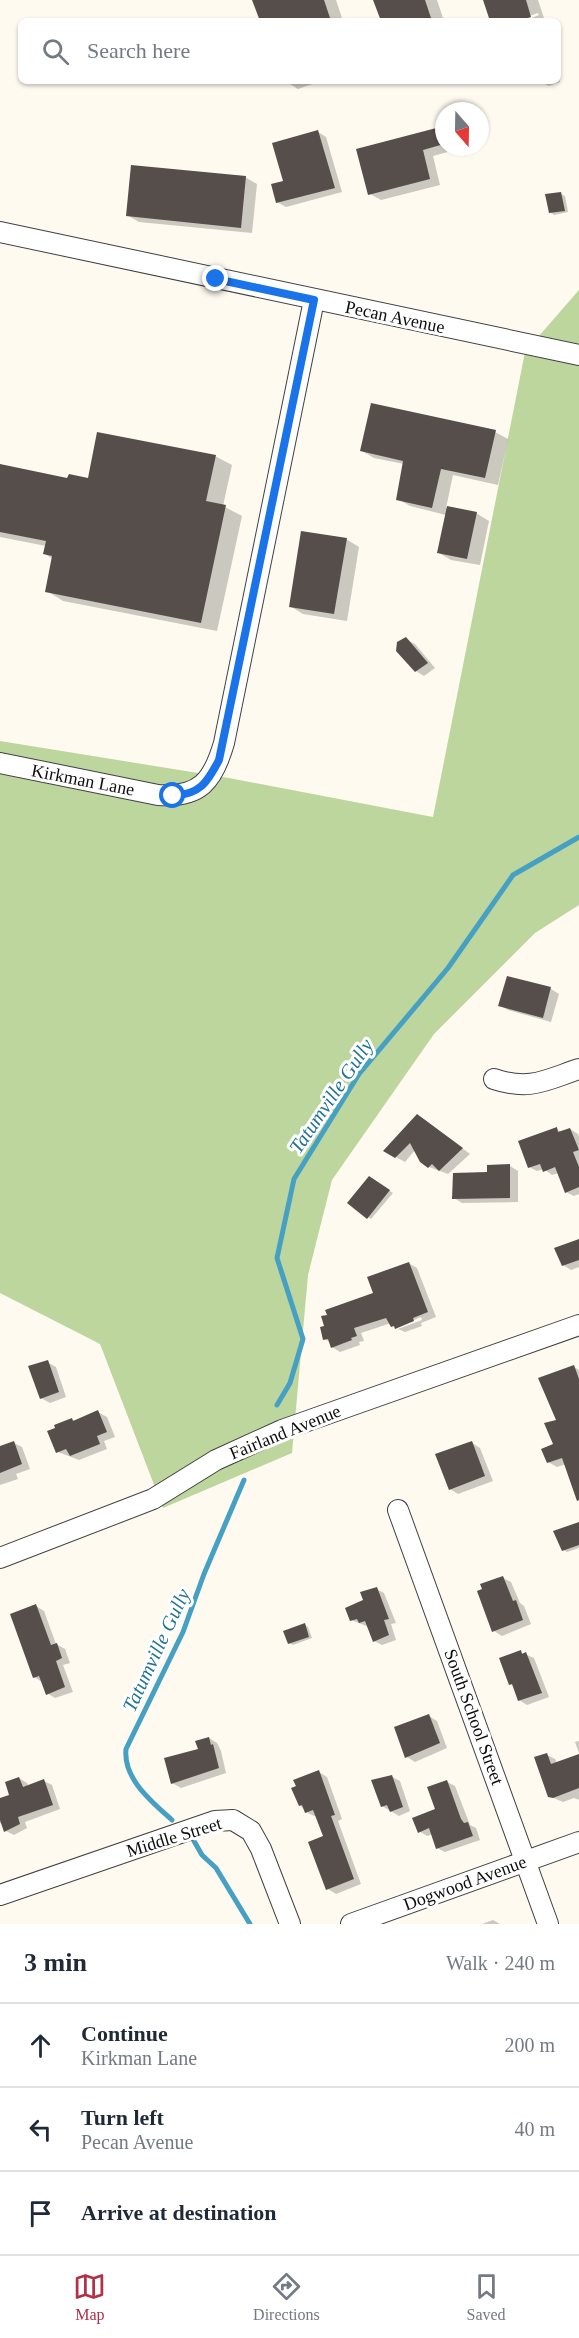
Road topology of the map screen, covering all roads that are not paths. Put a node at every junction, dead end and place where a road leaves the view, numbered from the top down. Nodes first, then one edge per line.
1 (0, 232) edge
2 (314, 300) junction
3 (579, 355) edge
4 (0, 763) edge
5 (579, 1069) edge
6 (494, 1079) dead end
7 (579, 1326) edge
8 (398, 1510) dead end
9 (0, 1558) edge
10 (579, 1842) edge
11 (526, 1860) junction
12 (0, 1896) edge
13 (290, 1924) edge
14 (351, 1924) edge
15 (548, 1924) edge

1 - 2 street, Pecan Avenue
2 - 3 street, Pecan Avenue
2 - 4 street, Kirkman Lane
5 - 6 street
7 - 9 street, Fairland Avenue
8 - 11 street, South School Street
10 - 11 street, Dogwood Avenue
11 - 14 street, Dogwood Avenue
11 - 15 street, South School Street
12 - 13 street, Middle Street

